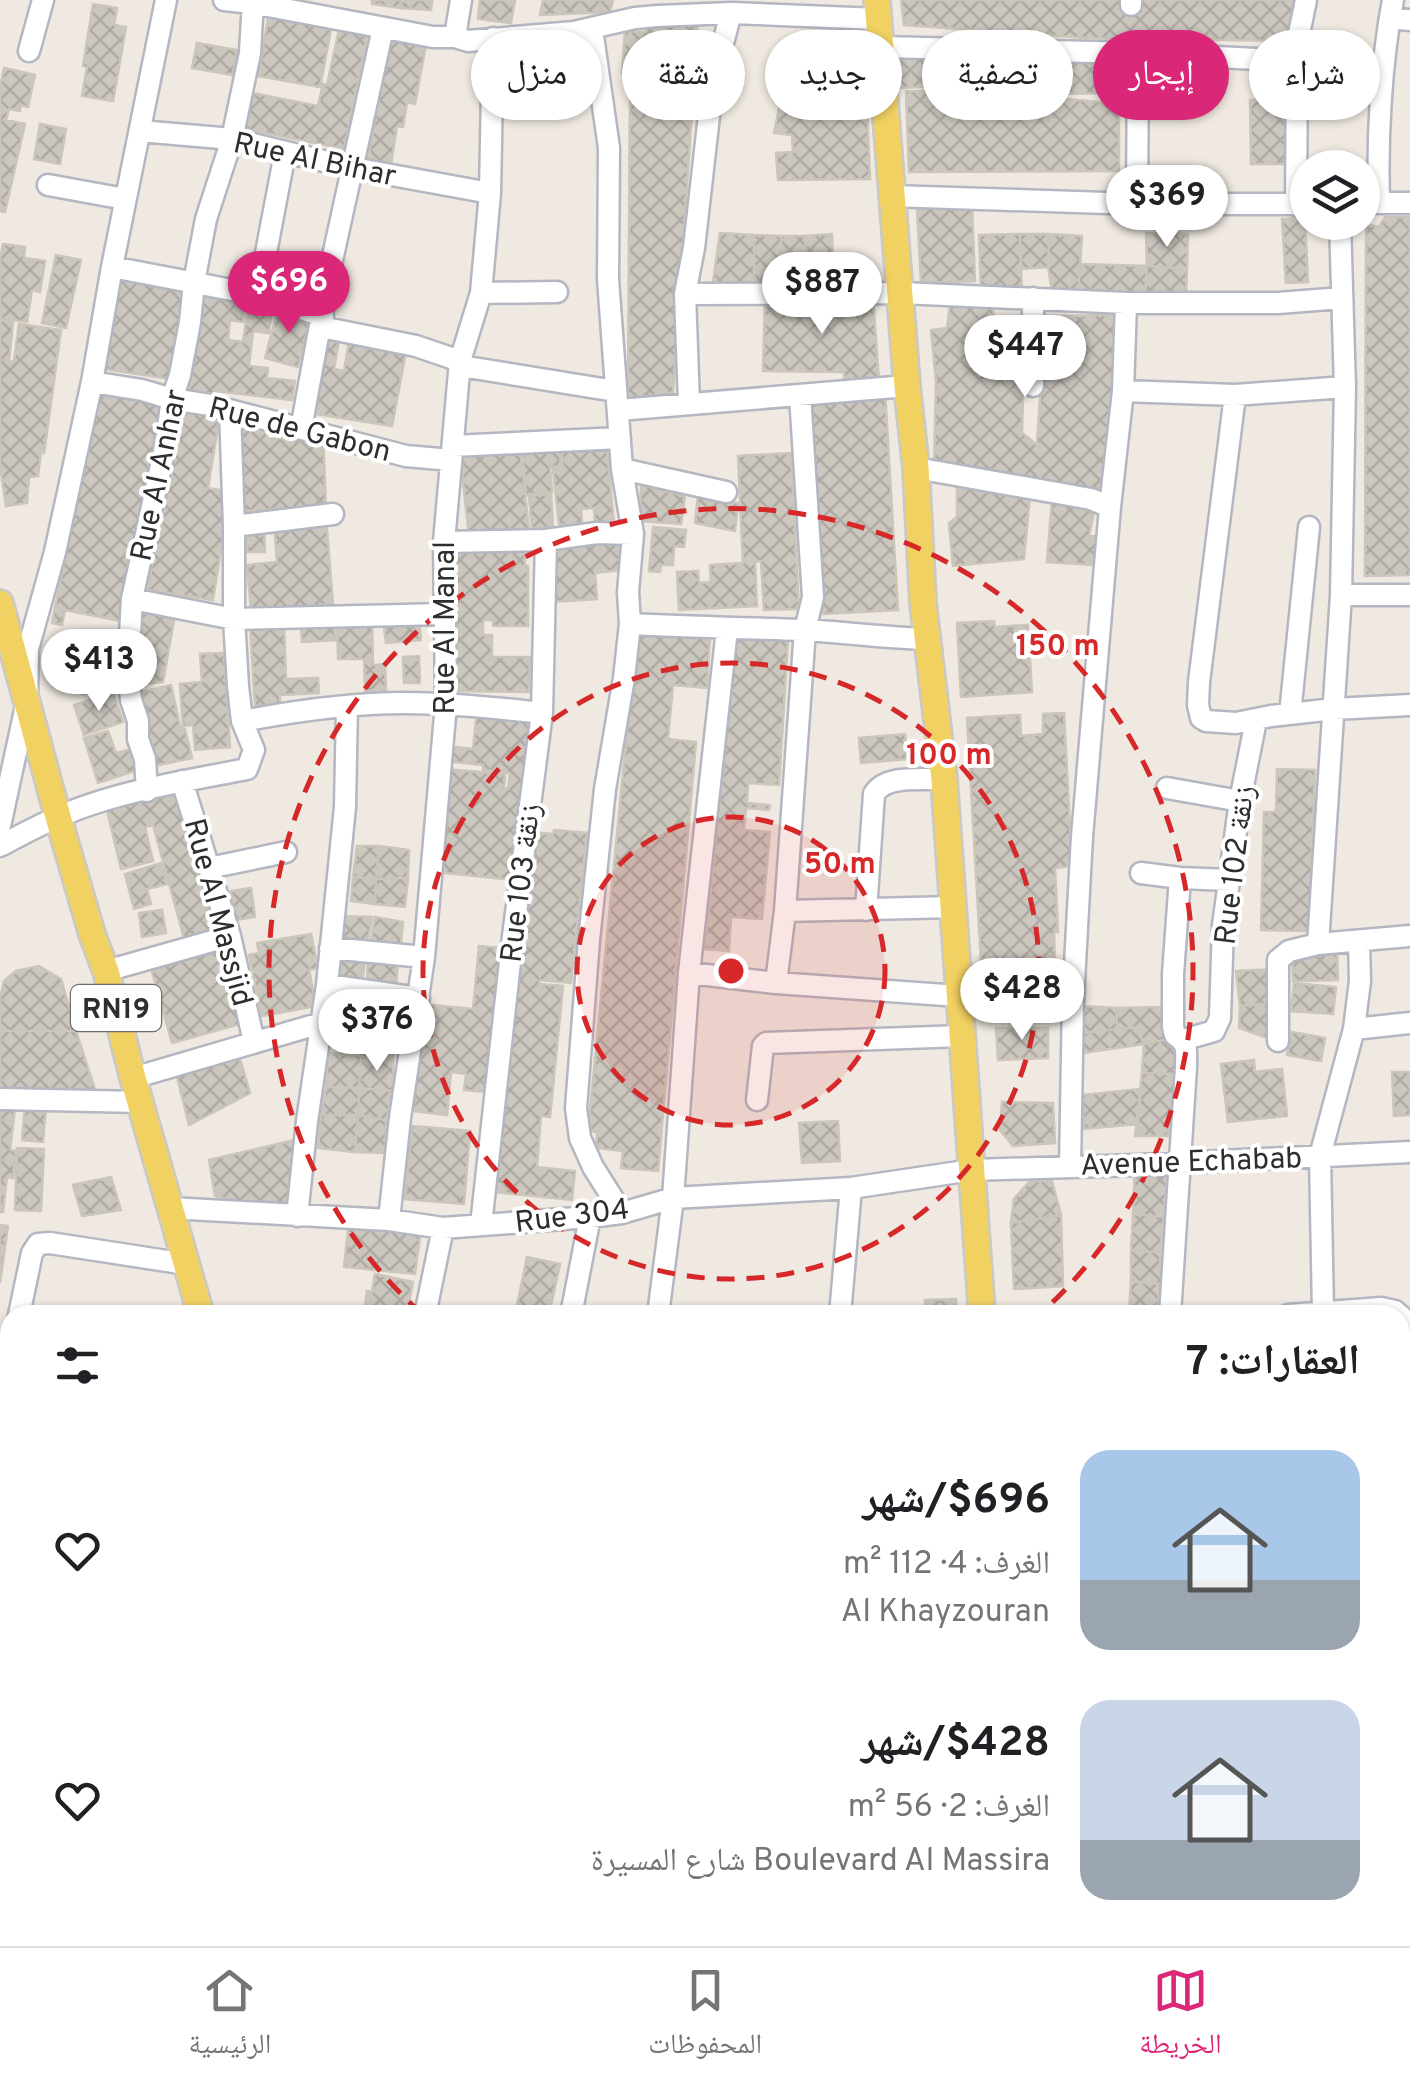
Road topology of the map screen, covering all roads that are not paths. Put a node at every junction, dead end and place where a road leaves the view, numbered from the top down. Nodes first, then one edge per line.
1 (43, 0) edge
2 (166, 0) edge
3 (224, 0) edge
4 (461, 0) edge
5 (1306, 0) edge
6 (253, 2) edge
7 (636, 9) edge
8 (878, 9) edge
9 (731, 13) junction
10 (1398, 13) edge
11 (383, 28) junction
12 (592, 29) junction
13 (581, 30) edge
14 (1300, 30) edge
15 (455, 37) junction
16 (471, 41) edge
17 (902, 48) edge
18 (29, 51) dead end
19 (1093, 52) edge
20 (491, 120) edge
21 (886, 120) edge
22 (1138, 120) edge
23 (1299, 120) edge
24 (140, 132) junction
25 (232, 140) junction
26 (1300, 150) edge
27 (1380, 152) edge
28 (285, 153) junction
29 (353, 168) junction
30 (48, 185) dead end
31 (490, 192) junction
32 (891, 196) junction
33 (125, 199) junction
34 (1410, 202) edge
35 (1380, 203) edge
36 (1137, 204) junction
37 (1290, 205) edge
38 (1340, 240) edge
39 (112, 267) junction
40 (194, 282) junction
41 (558, 292) dead end
42 (481, 293) junction
43 (901, 293) junction
44 (685, 294) junction
45 (258, 295) junction
46 (1034, 298) junction
47 (1342, 298) junction
48 (1126, 303) junction
49 (322, 322) junction
50 (460, 363) junction
51 (92, 382) junction
52 (906, 386) junction
53 (1033, 386) dead end
54 (1345, 387) junction
55 (1123, 392) junction
56 (800, 395) junction
57 (1235, 395) junction
58 (172, 399) junction
59 (617, 400) junction
60 (689, 404) junction
61 (230, 410) junction
62 (301, 429) junction
63 (620, 438) junction
64 (452, 453) junction
65 (916, 468) junction
66 (622, 469) junction
67 (726, 492) dead end
68 (1110, 507) junction
69 (333, 514) dead end
70 (234, 526) junction
71 (1309, 527) dead end
72 (633, 534) junction
73 (546, 540) junction
74 (444, 542) junction
75 (1340, 595) junction
76 (1410, 595) edge
77 (132, 599) junction
78 (1, 612) edge
79 (444, 614) junction
80 (234, 619) junction
81 (630, 624) junction
82 (727, 630) junction
83 (805, 630) junction
84 (927, 639) junction
85 (27, 702) junction
86 (446, 704) junction
87 (1410, 705) edge
88 (346, 706) junction
89 (1334, 708) junction
90 (542, 713) junction
91 (1290, 714) junction
92 (1256, 720) junction
93 (242, 721) junction
94 (944, 779) junction
95 (182, 781) junction
96 (1167, 788) dead end
97 (147, 790) junction
98 (1240, 801) junction
99 (58, 817) junction
100 (0, 826) edge
101 (0, 846) edge
102 (286, 852) dead end
103 (209, 868) junction
104 (1141, 873) dead end
105 (1180, 878) junction
106 (1230, 880) junction
107 (954, 908) junction
108 (866, 910) junction
109 (785, 912) junction
110 (230, 936) junction
111 (1410, 936) edge
112 (1358, 942) junction
113 (1318, 944) junction
114 (330, 948) junction
115 (424, 957) junction
116 (106, 971) junction
117 (689, 973) junction
118 (776, 982) junction
119 (327, 985) junction
120 (959, 996) junction
121 (419, 998) junction
122 (321, 1023) junction
123 (1410, 1024) edge
124 (1354, 1029) junction
125 (962, 1036) junction
126 (1184, 1040) junction
127 (1278, 1041) dead end
128 (254, 1042) junction
129 (137, 1090) junction
130 (0, 1098) edge
131 (757, 1100) dead end
132 (1410, 1152) edge
133 (1320, 1156) junction
134 (1179, 1163) junction
135 (1070, 1167) junction
136 (972, 1170) junction
137 (851, 1188) junction
138 (673, 1198) junction
139 (170, 1208) junction
140 (622, 1212) junction
141 (297, 1216) junction
142 (590, 1217) junction
143 (389, 1220) junction
144 (481, 1226) junction
145 (443, 1228) junction
146 (186, 1264) junction
147 (22, 1305) edge
148 (198, 1305) edge
149 (427, 1305) edge
150 (573, 1305) edge
151 (659, 1305) edge
152 (841, 1305) edge
153 (981, 1305) edge
154 (1171, 1305) edge
155 (1323, 1305) edge

1 - 18 street
2 - 24 street
3 - 6 street
4 - 15 street
5 - 14 street
6 - 11 street
6 - 25 street, Rue Al Anhar
7 - 9 street
7 - 12 street
8 - 9 street
9 - 44 street
10 - 27 street
11 - 15 street
11 - 29 street
12 - 13 street
12 - 59 street
15 - 16 street
17 - 19 street
20 - 31 street, Rue Al Manal
21 - 32 main road
22 - 36 street
23 - 26 street
24 - 25 street, Rue Al Bihar
24 - 33 street
25 - 28 street, Rue Al Bihar
25 - 40 street, Rue Al Anhar
28 - 29 street, Rue Al Bihar
28 - 45 street
29 - 31 street, Rue Al Bihar
29 - 49 street
30 - 33 street
31 - 42 street, Rue Al Manal
32 - 36 street
32 - 43 main road
33 - 39 street
34 - 35 street
36 - 37 street
38 - 47 street
39 - 40 street
39 - 51 street
40 - 45 street
40 - 58 street, Rue Al Anhar
41 - 42 street
42 - 50 street, Rue Al Manal
43 - 44 street
43 - 46 street
43 - 52 main road
44 - 60 street
45 - 49 street
46 - 48 street
46 - 53 street
47 - 48 street
47 - 54 street
48 - 55 street
49 - 50 street
49 - 62 street
50 - 59 street
50 - 64 street, Rue Al Manal
51 - 58 street, Rue de Gabon
51 - 85 street
52 - 56 street
52 - 65 main road
54 - 57 street
54 - 75 street
55 - 57 street
55 - 68 street
56 - 60 street
56 - 83 street
57 - 92 street
58 - 61 street, Rue de Gabon
58 - 77 street, Rue Al Anhar
59 - 60 street
59 - 63 street
61 - 62 street, Rue de Gabon
61 - 70 street
62 - 64 street, Rue de Gabon
63 - 64 street, Rue de Gabon
63 - 66 street
64 - 74 street, Rue Al Manal
65 - 68 street
65 - 84 main road
66 - 67 street
66 - 72 street
68 - 135 street
69 - 70 street
70 - 80 street
71 - 91 street
72 - 73 street
72 - 81 street
73 - 74 street
73 - 90 street, Rue 103 زنقة
74 - 79 street, Rue Al Manal
75 - 76 street
75 - 89 street
77 - 80 street
77 - 97 street, Rue Al Anhar
78 - 85 main road, RN19
79 - 80 street
79 - 86 street, Rue Al Manal
80 - 93 street
81 - 82 street
81 - 140 street
82 - 83 street
82 - 117 street
83 - 84 street
83 - 109 street
84 - 94 main road
85 - 99 main road, RN19
85 - 100 street
86 - 88 street
86 - 90 street
86 - 115 street, Rue Al Manal
87 - 89 street
88 - 93 street
88 - 114 street
89 - 91 street
89 - 113 street
90 - 144 street, Rue 103 زنقة
91 - 92 street
92 - 98 street, Rue 102 زنقة
93 - 95 street
94 - 107 main road
94 - 108 street
95 - 97 street
95 - 103 street, Rue Al Massjid
96 - 98 street
97 - 99 street
98 - 106 street, Rue 102 زنقة
99 - 101 street
99 - 116 main road, RN19
102 - 103 street
103 - 110 street, Rue Al Massjid
104 - 105 street
105 - 106 street
105 - 126 street
106 - 126 street, Rue 102 زنقة
107 - 108 street
107 - 120 main road
108 - 109 street
109 - 118 street
110 - 116 street
110 - 128 street, Rue Al Massjid
111 - 112 street
112 - 113 street
112 - 124 street
113 - 127 street
114 - 115 street
114 - 119 street
115 - 121 street, Rue Al Manal
116 - 129 main road, RN19
117 - 118 street
117 - 138 street
118 - 120 street
119 - 121 street
119 - 122 street
120 - 125 main road
121 - 143 street, Rue Al Manal
122 - 128 street
122 - 141 street
123 - 124 street
124 - 133 street
125 - 131 street
125 - 136 main road
126 - 134 street
128 - 129 street
129 - 130 street
129 - 139 main road, RN19
132 - 133 street, Avenue Echabab
133 - 134 street, Avenue Echabab
133 - 155 street
134 - 135 street, Avenue Echabab
134 - 154 street
135 - 136 street, Avenue Echabab
136 - 137 street, Rue 304
136 - 153 main road
137 - 138 street, Rue 304
137 - 152 street
138 - 140 street, Rue 304
138 - 151 street
139 - 141 street, Rue 304
139 - 146 main road, RN19
140 - 142 street, Rue 304
141 - 143 street, Rue 304
142 - 144 street, Rue 304
142 - 150 street
143 - 145 street, Rue 304
144 - 145 street, Rue 304
145 - 149 street
146 - 147 street
146 - 148 main road, RN19

